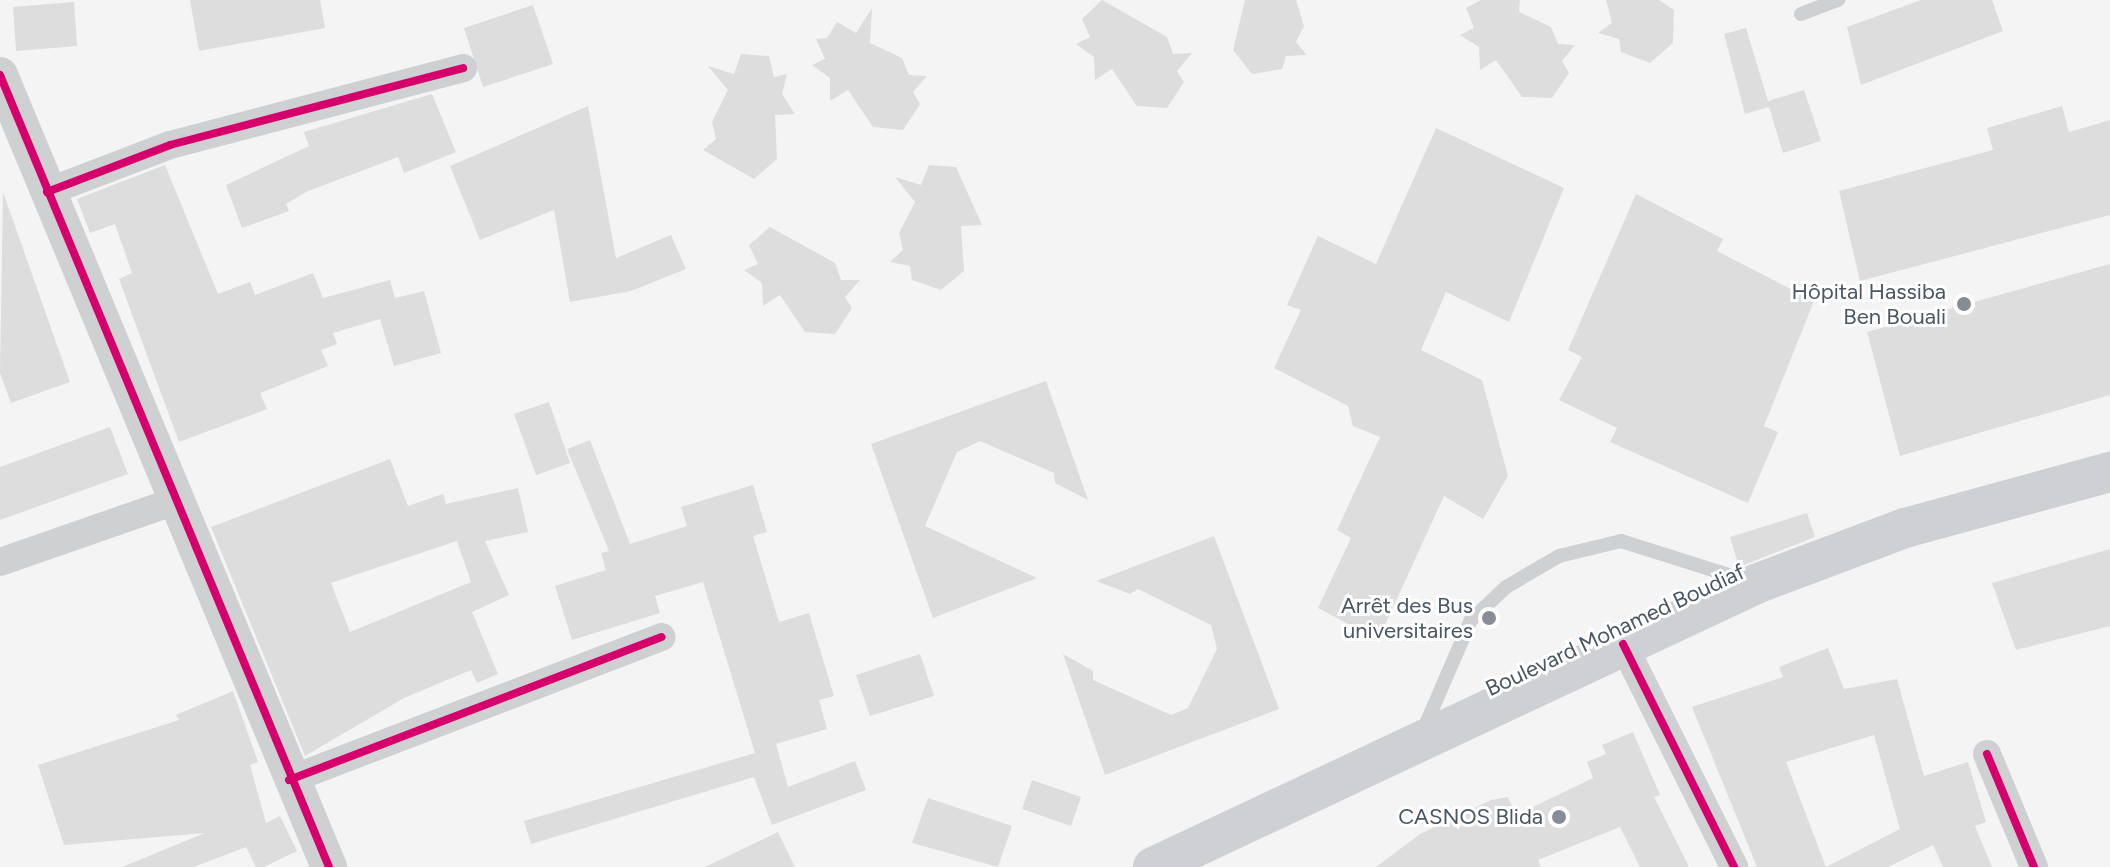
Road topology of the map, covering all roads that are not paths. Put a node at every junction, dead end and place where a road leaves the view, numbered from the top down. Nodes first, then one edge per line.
1 (1838, 0) edge
2 (1801, 14) dead end
3 (463, 68) dead end
4 (0, 75) edge
5 (8, 117) edge
6 (47, 192) junction
7 (2110, 472) edge
8 (175, 501) junction
9 (0, 562) edge
10 (1756, 584) junction
11 (662, 637) dead end
12 (1623, 644) junction
13 (1420, 741) junction
14 (1987, 754) dead end
15 (289, 780) junction
16 (320, 865) edge
17 (1153, 867) edge
18 (1734, 867) edge
19 (2034, 867) edge

1 - 2 lane
3 - 6 street
4 - 5 street
5 - 6 street
6 - 8 street
7 - 10 main road, Boulevard Mohamed Boudiaf
8 - 9 street
8 - 15 street
10 - 12 main road, Boulevard Mohamed Boudiaf
10 - 13 lane
11 - 15 street
12 - 13 main road, Boulevard Mohamed Boudiaf
12 - 18 street
13 - 17 main road, Boulevard Mohamed Boudiaf
14 - 19 street
15 - 16 street

